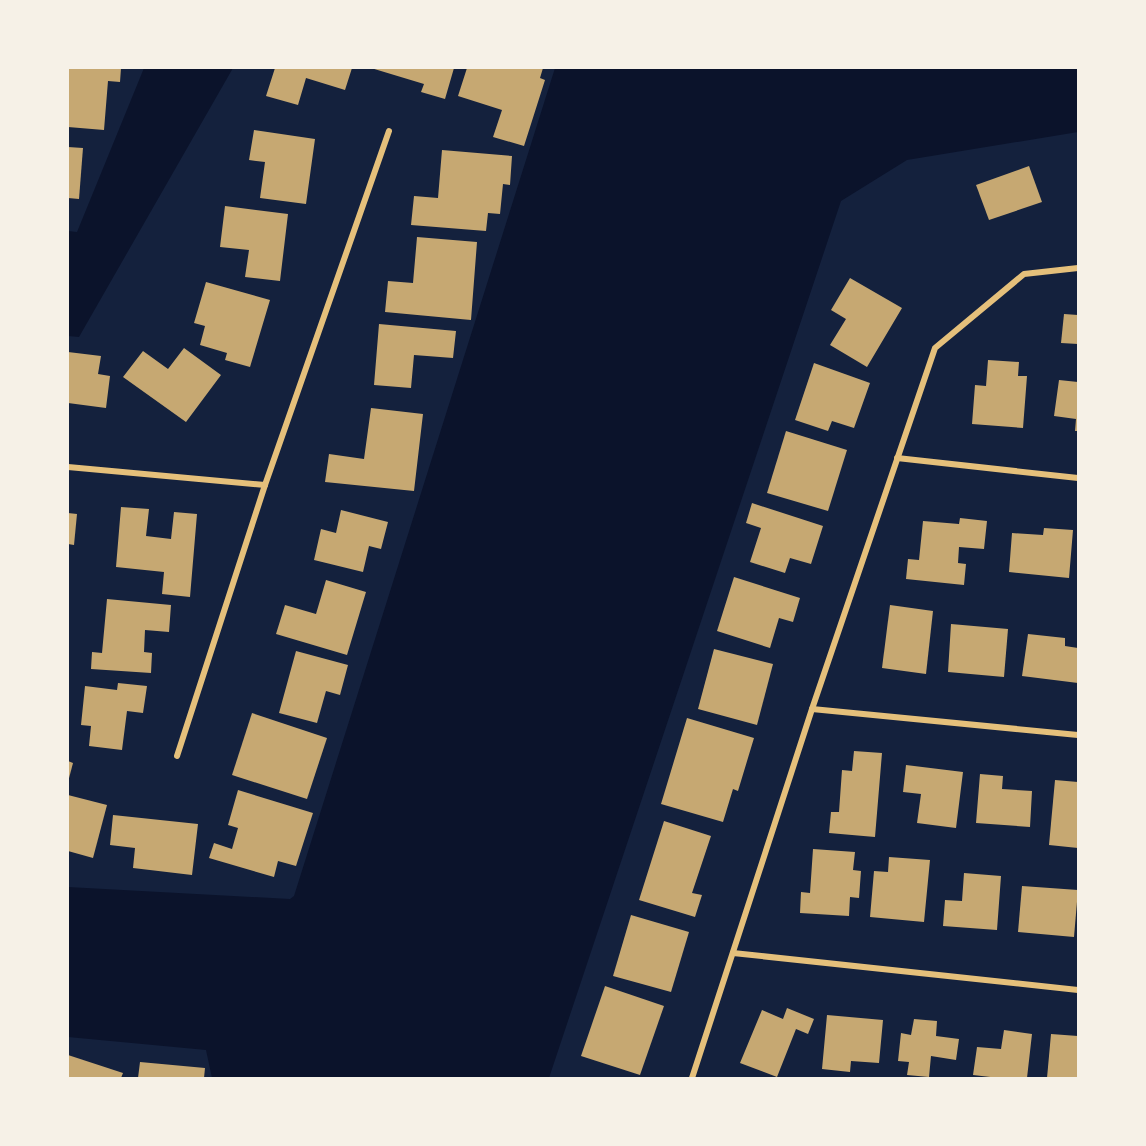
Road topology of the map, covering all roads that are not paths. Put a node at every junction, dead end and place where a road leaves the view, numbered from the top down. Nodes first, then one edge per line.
1 (388, 131) dead end
2 (1078, 268) edge
3 (897, 458) junction
4 (68, 467) edge
5 (1078, 478) edge
6 (265, 485) junction
7 (812, 710) junction
8 (1078, 735) edge
9 (177, 756) dead end
10 (733, 953) junction
11 (1078, 990) edge
12 (692, 1078) edge

1 - 6 street
2 - 3 street
3 - 5 street
3 - 7 street
4 - 6 street
6 - 9 street
7 - 8 street
7 - 10 street
10 - 11 street
10 - 12 street

